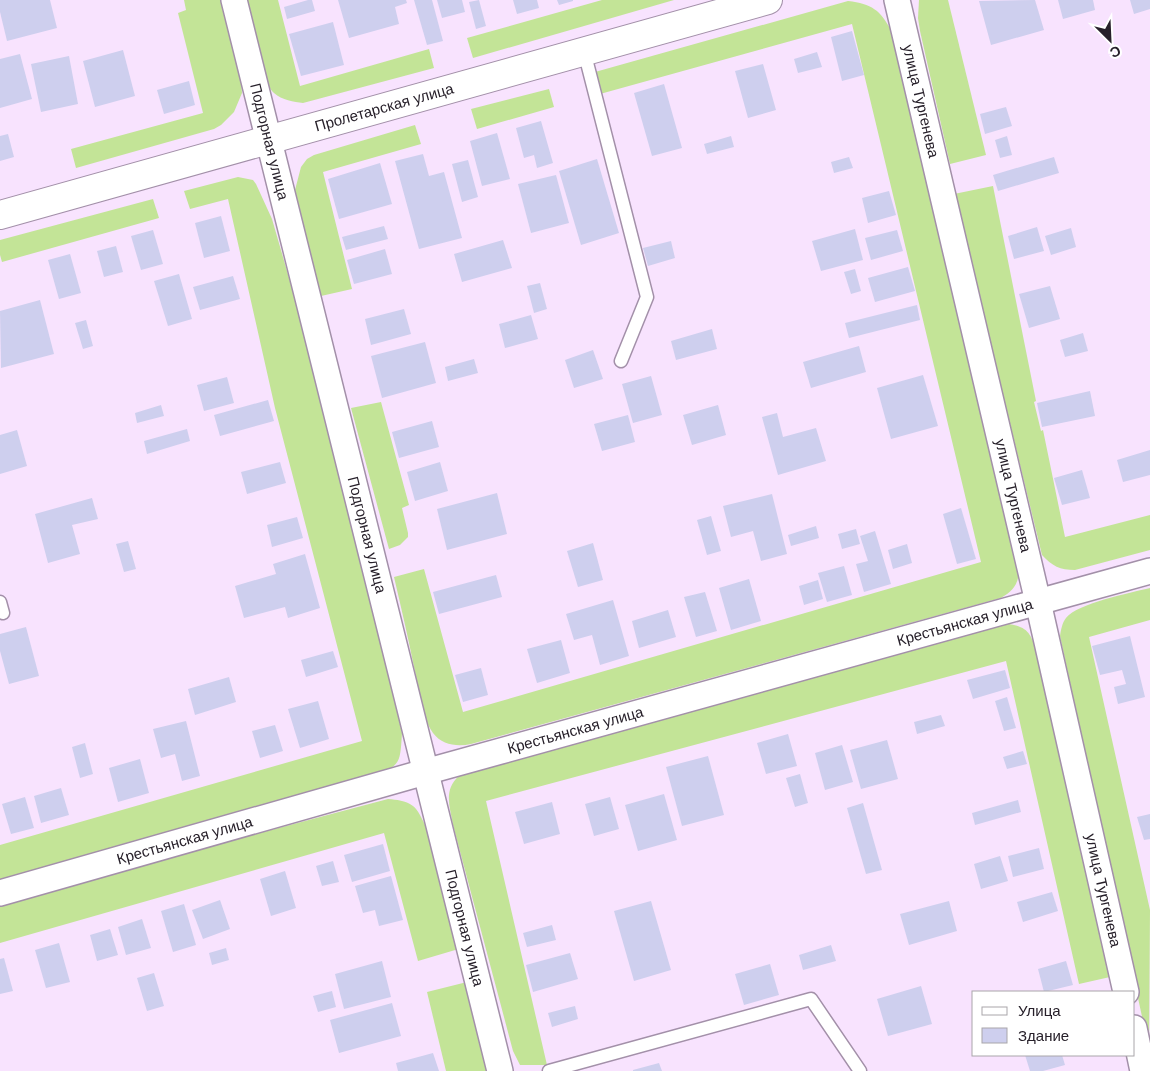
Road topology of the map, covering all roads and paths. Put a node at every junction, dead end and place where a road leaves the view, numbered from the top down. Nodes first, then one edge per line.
1 (234, 0) edge
2 (768, 0) edge
3 (897, 0) edge
4 (584, 51) junction
5 (269, 140) junction
6 (0, 215) edge
7 (621, 361) dead end
8 (1150, 571) edge
9 (1038, 602) junction
10 (425, 772) junction
11 (0, 893) edge
12 (1126, 991) edge
13 (1135, 1033) edge
14 (500, 1071) edge
15 (549, 1071) edge
16 (860, 1071) edge
17 (1143, 1071) edge

1 - 5 street, Подгорная улица
2 - 4 street, Пролетарская улица
3 - 9 street, улица Тургенева
4 - 5 street, Пролетарская улица
4 - 7 lane
5 - 6 street, Пролетарская улица
5 - 10 street, Подгорная улица
8 - 9 street, Крестьянская улица
9 - 10 street, Крестьянская улица
9 - 12 street, улица Тургенева
10 - 11 street, Крестьянская улица
10 - 14 street, Подгорная улица
13 - 17 street
15 - 16 lane

